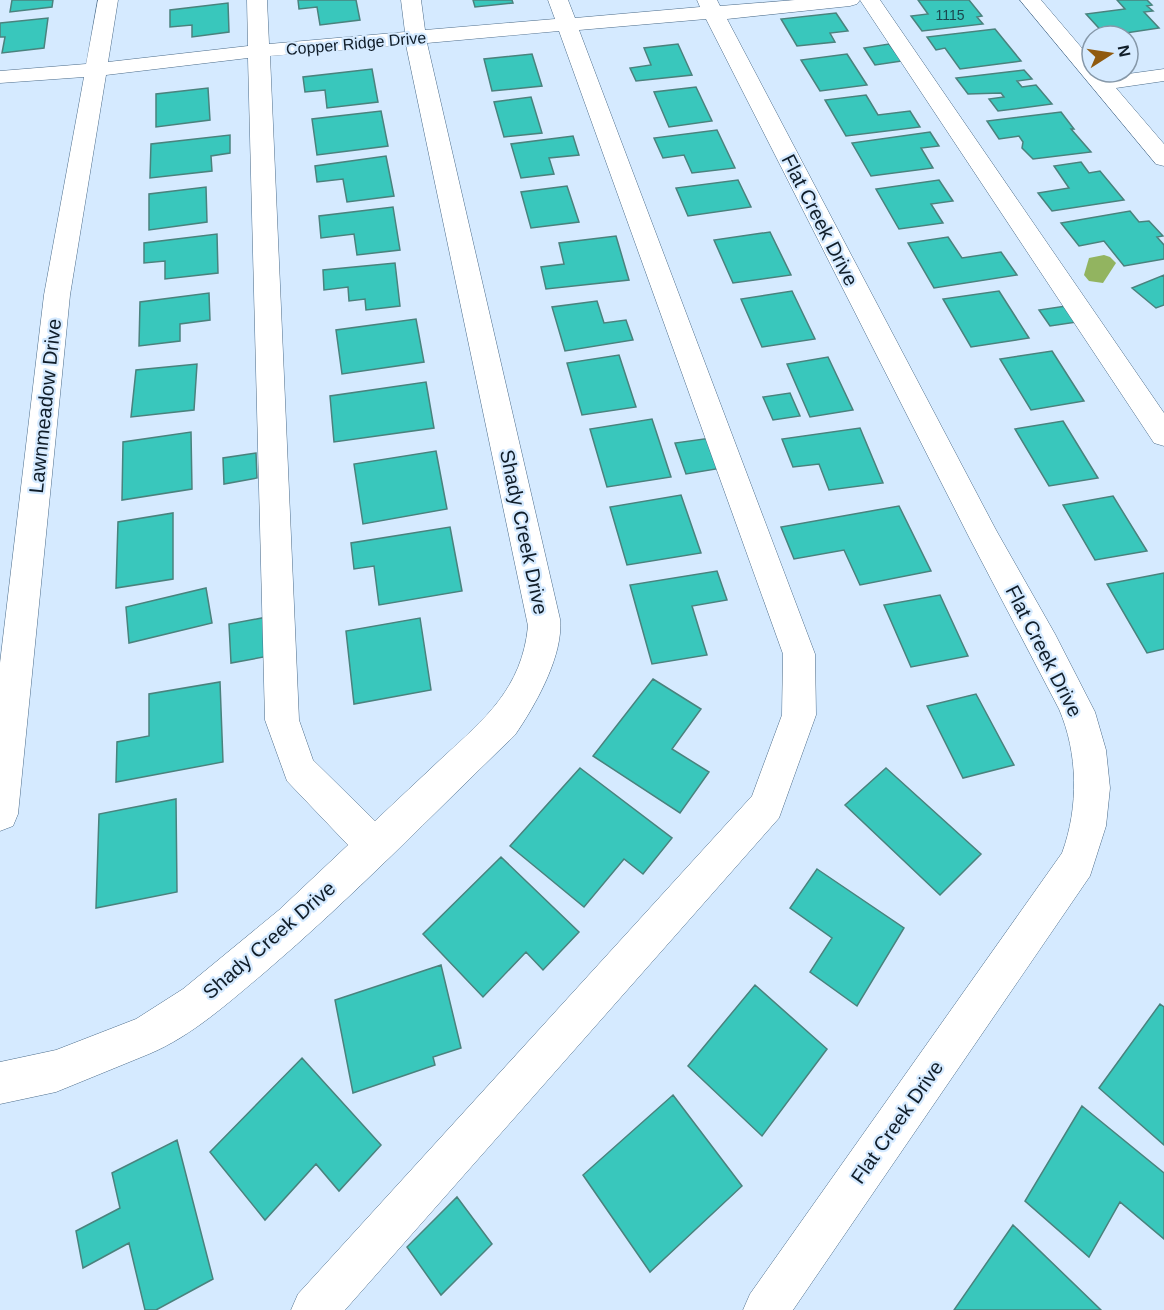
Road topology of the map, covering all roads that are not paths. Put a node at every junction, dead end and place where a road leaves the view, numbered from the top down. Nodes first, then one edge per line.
1 (108, 0) edge
2 (257, 0) edge
3 (411, 0) edge
4 (850, 0) edge
5 (870, 0) edge
6 (1030, 0) edge
7 (710, 6) edge
8 (563, 12) edge
9 (417, 38) junction
10 (258, 51) junction
11 (1080, 59) edge
12 (95, 70) junction
13 (1164, 75) edge
14 (0, 77) edge
15 (1140, 78) edge
16 (1101, 84) edge
17 (1164, 159) edge
18 (1164, 435) edge
19 (0, 814) edge
20 (374, 846) junction
21 (0, 1083) edge
22 (314, 1310) edge
23 (766, 1310) edge

1 - 12 street, Lawnmeadow Drive
2 - 10 street
3 - 9 street, Shady Creek Drive
4 - 7 street, Copper Ridge Drive
5 - 18 street
6 - 11 street
7 - 8 street, Copper Ridge Drive
7 - 23 street, Flat Creek Drive
8 - 9 street, Copper Ridge Drive
8 - 22 street
9 - 10 street, Copper Ridge Drive
9 - 20 street, Shady Creek Drive
10 - 12 street, Copper Ridge Drive
10 - 20 street
12 - 14 street, Copper Ridge Drive
12 - 19 street, Lawnmeadow Drive
13 - 15 street
16 - 17 street
20 - 21 street, Shady Creek Drive

